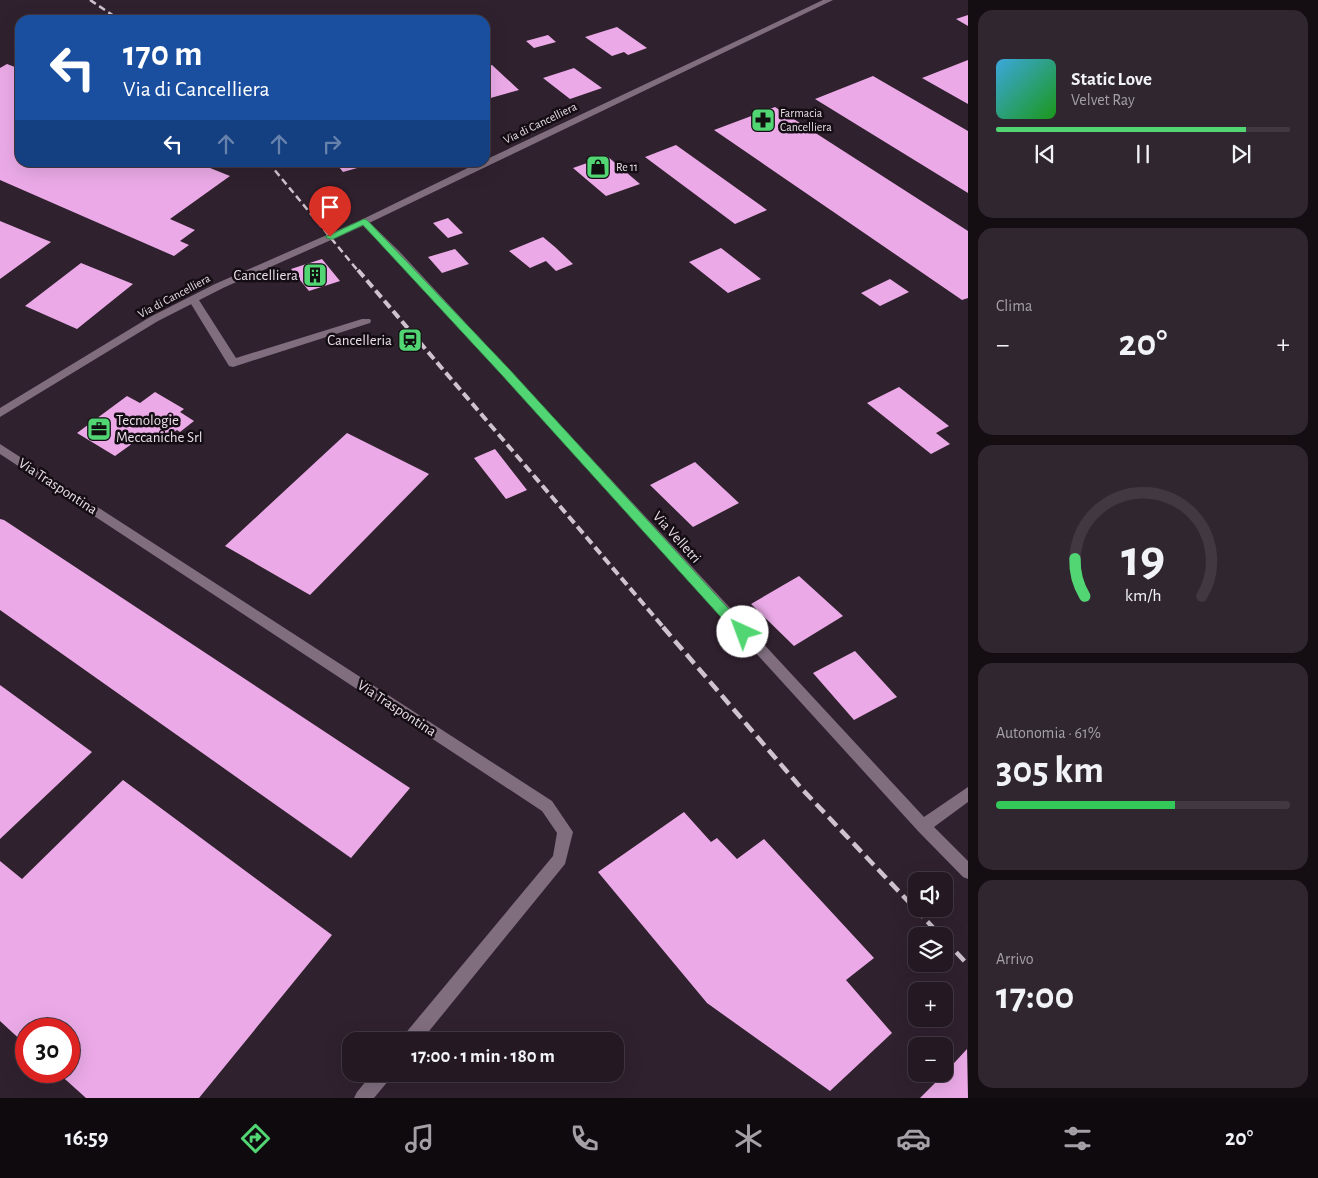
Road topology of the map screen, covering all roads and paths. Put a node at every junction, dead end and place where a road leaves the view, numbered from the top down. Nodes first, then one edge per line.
1 (829, 0) edge
2 (490, 161) edge
3 (478, 167) edge
4 (364, 222) junction
5 (193, 300) junction
6 (366, 321) dead end
7 (0, 413) edge
8 (0, 448) edge
9 (968, 794) edge
10 (923, 826) junction
11 (968, 872) edge
12 (417, 1032) edge
13 (376, 1082) edge
14 (363, 1098) edge

1 - 2 street, Via di Cancelliera
3 - 4 street, Via di Cancelliera
4 - 5 street, Via di Cancelliera
4 - 10 street, Via Velletri
5 - 6 street
5 - 7 street, Via di Cancelliera
8 - 12 street, Via Traspontina
9 - 10 street
10 - 11 street, Via Velletri
13 - 14 street

